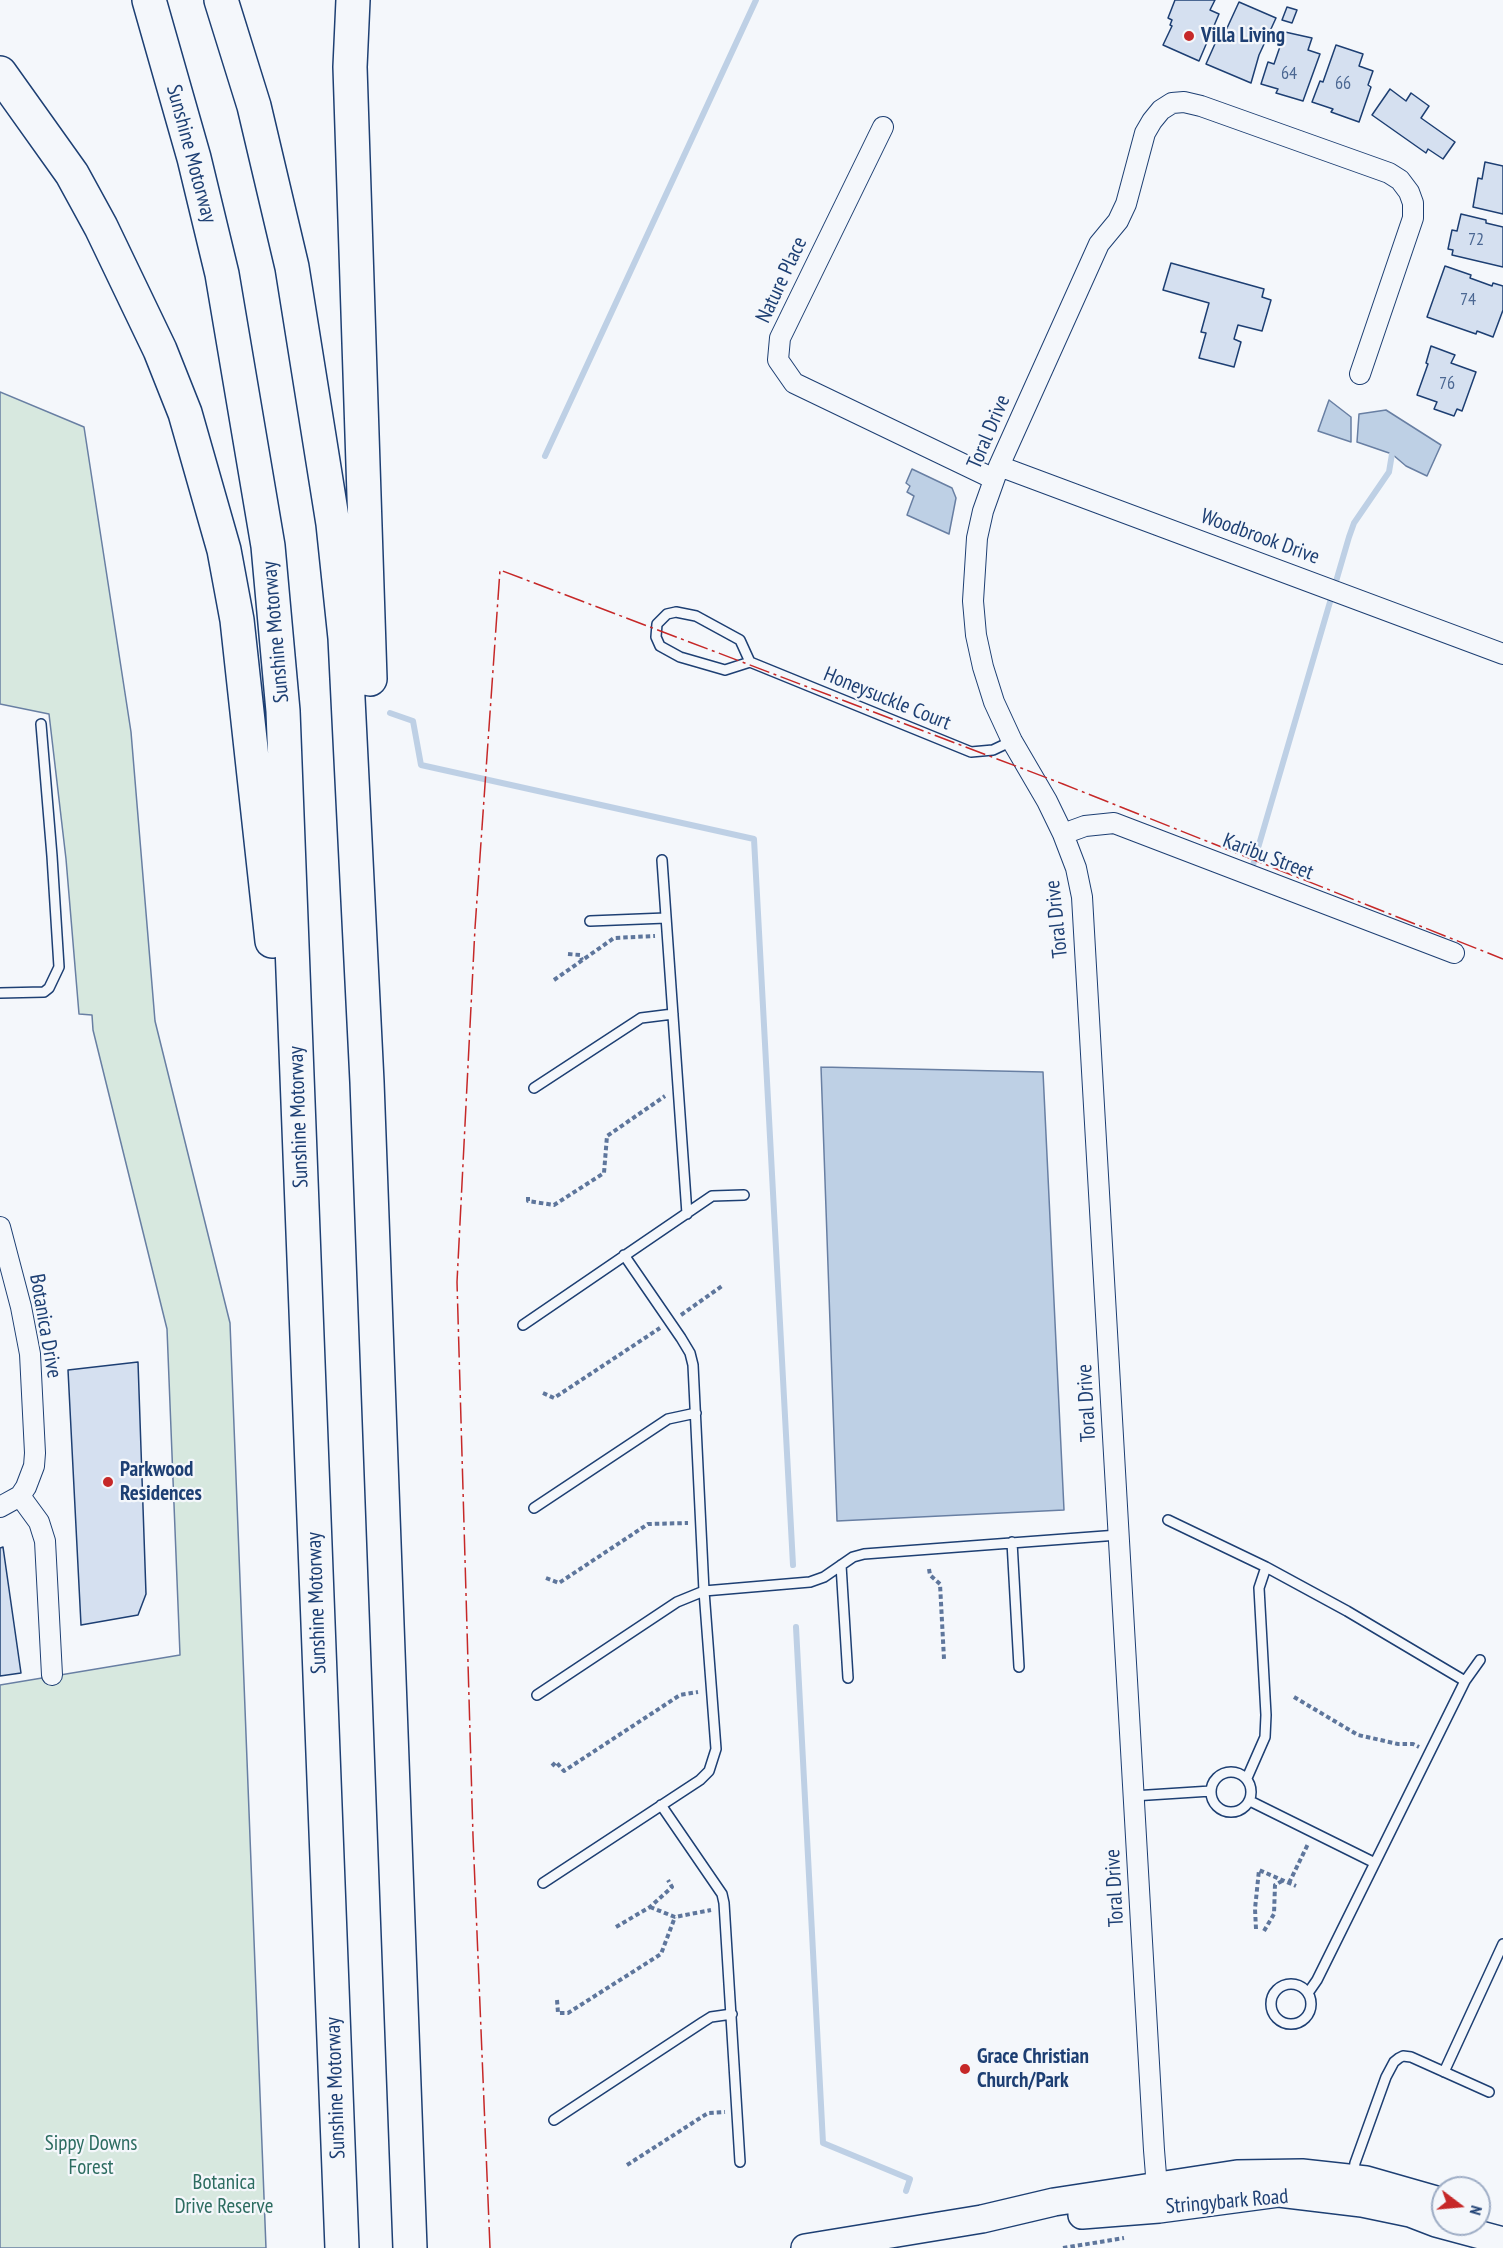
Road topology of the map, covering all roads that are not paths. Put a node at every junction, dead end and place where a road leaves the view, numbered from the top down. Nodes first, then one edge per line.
1 (149, 0) edge
2 (221, 0) edge
3 (353, 0) edge
4 (0, 74) edge
5 (883, 127) dead end
6 (1360, 374) dead end
7 (997, 473) junction
8 (1503, 654) edge
9 (750, 662) junction
10 (41, 724) dead end
11 (1012, 741) junction
12 (1063, 834) junction
13 (663, 860) dead end
14 (666, 918) junction
15 (590, 921) dead end
16 (1454, 952) dead end
17 (0, 993) edge
18 (673, 1014) junction
19 (367, 1082) junction
20 (534, 1088) dead end
21 (744, 1195) dead end
22 (687, 1214) junction
23 (0, 1227) edge
24 (304, 1254) junction
25 (624, 1255) junction
26 (523, 1325) dead end
27 (696, 1413) junction
28 (20, 1496) junction
29 (0, 1507) edge
30 (534, 1508) dead end
31 (1168, 1520) dead end
32 (1118, 1535) junction
33 (1012, 1542) junction
34 (841, 1565) junction
35 (1266, 1567) junction
36 (704, 1591) junction
37 (1480, 1660) dead end
38 (1019, 1667) dead end
39 (52, 1675) dead end
40 (848, 1678) dead end
41 (1465, 1681) junction
42 (537, 1695) dead end
43 (1247, 1779) junction
44 (1211, 1791) junction
45 (1133, 1796) junction
46 (1250, 1801) junction
47 (661, 1805) junction
48 (1375, 1863) junction
49 (543, 1883) dead end
50 (1503, 1944) edge
51 (1308, 1994) junction
52 (732, 2014) junction
53 (1444, 2072) junction
54 (1489, 2092) dead end
55 (554, 2120) dead end
56 (740, 2162) dead end
57 (1353, 2179) junction
58 (1158, 2197) junction
59 (1431, 2199) edge
60 (1503, 2241) edge
61 (342, 2248) edge
62 (410, 2248) edge
63 (806, 2248) edge

1 - 24 highway, Sunshine Motorway
2 - 19 highway
3 - 19 highway
4 - 24 highway
5 - 7 street, Nature Place
6 - 7 street, Toral Drive
7 - 8 street, Woodbrook Drive
7 - 11 street, Toral Drive
9 - 9 lane
9 - 11 lane, Honeysuckle Court
10 - 17 lane
11 - 12 street, Toral Drive
12 - 16 street, Karibu Street
12 - 32 street, Toral Drive
13 - 14 lane
14 - 15 lane
14 - 18 lane
18 - 20 lane
18 - 22 lane
19 - 62 highway
21 - 22 lane
22 - 25 lane
23 - 28 street, Botanica Drive
24 - 61 highway, Sunshine Motorway
25 - 26 lane
25 - 27 lane
27 - 30 lane
27 - 36 lane
28 - 29 street
28 - 39 street
31 - 35 lane
32 - 33 lane
32 - 45 street, Toral Drive
33 - 34 lane
33 - 38 lane
34 - 36 lane
34 - 40 lane
35 - 41 lane
35 - 43 lane
36 - 42 lane
36 - 47 lane
37 - 41 lane
41 - 48 lane
43 - 44 lane
43 - 46 lane
44 - 45 lane
44 - 46 lane
45 - 58 street, Toral Drive
46 - 48 lane
47 - 49 lane
47 - 52 lane
48 - 51 lane
50 - 53 lane
51 - 51 lane
52 - 55 lane
52 - 56 lane
53 - 54 lane
53 - 57 lane
57 - 58 street, Stringybark Road
57 - 59 street, Stringybark Road
58 - 60 street, Stringybark Road
58 - 63 street, Stringybark Road

